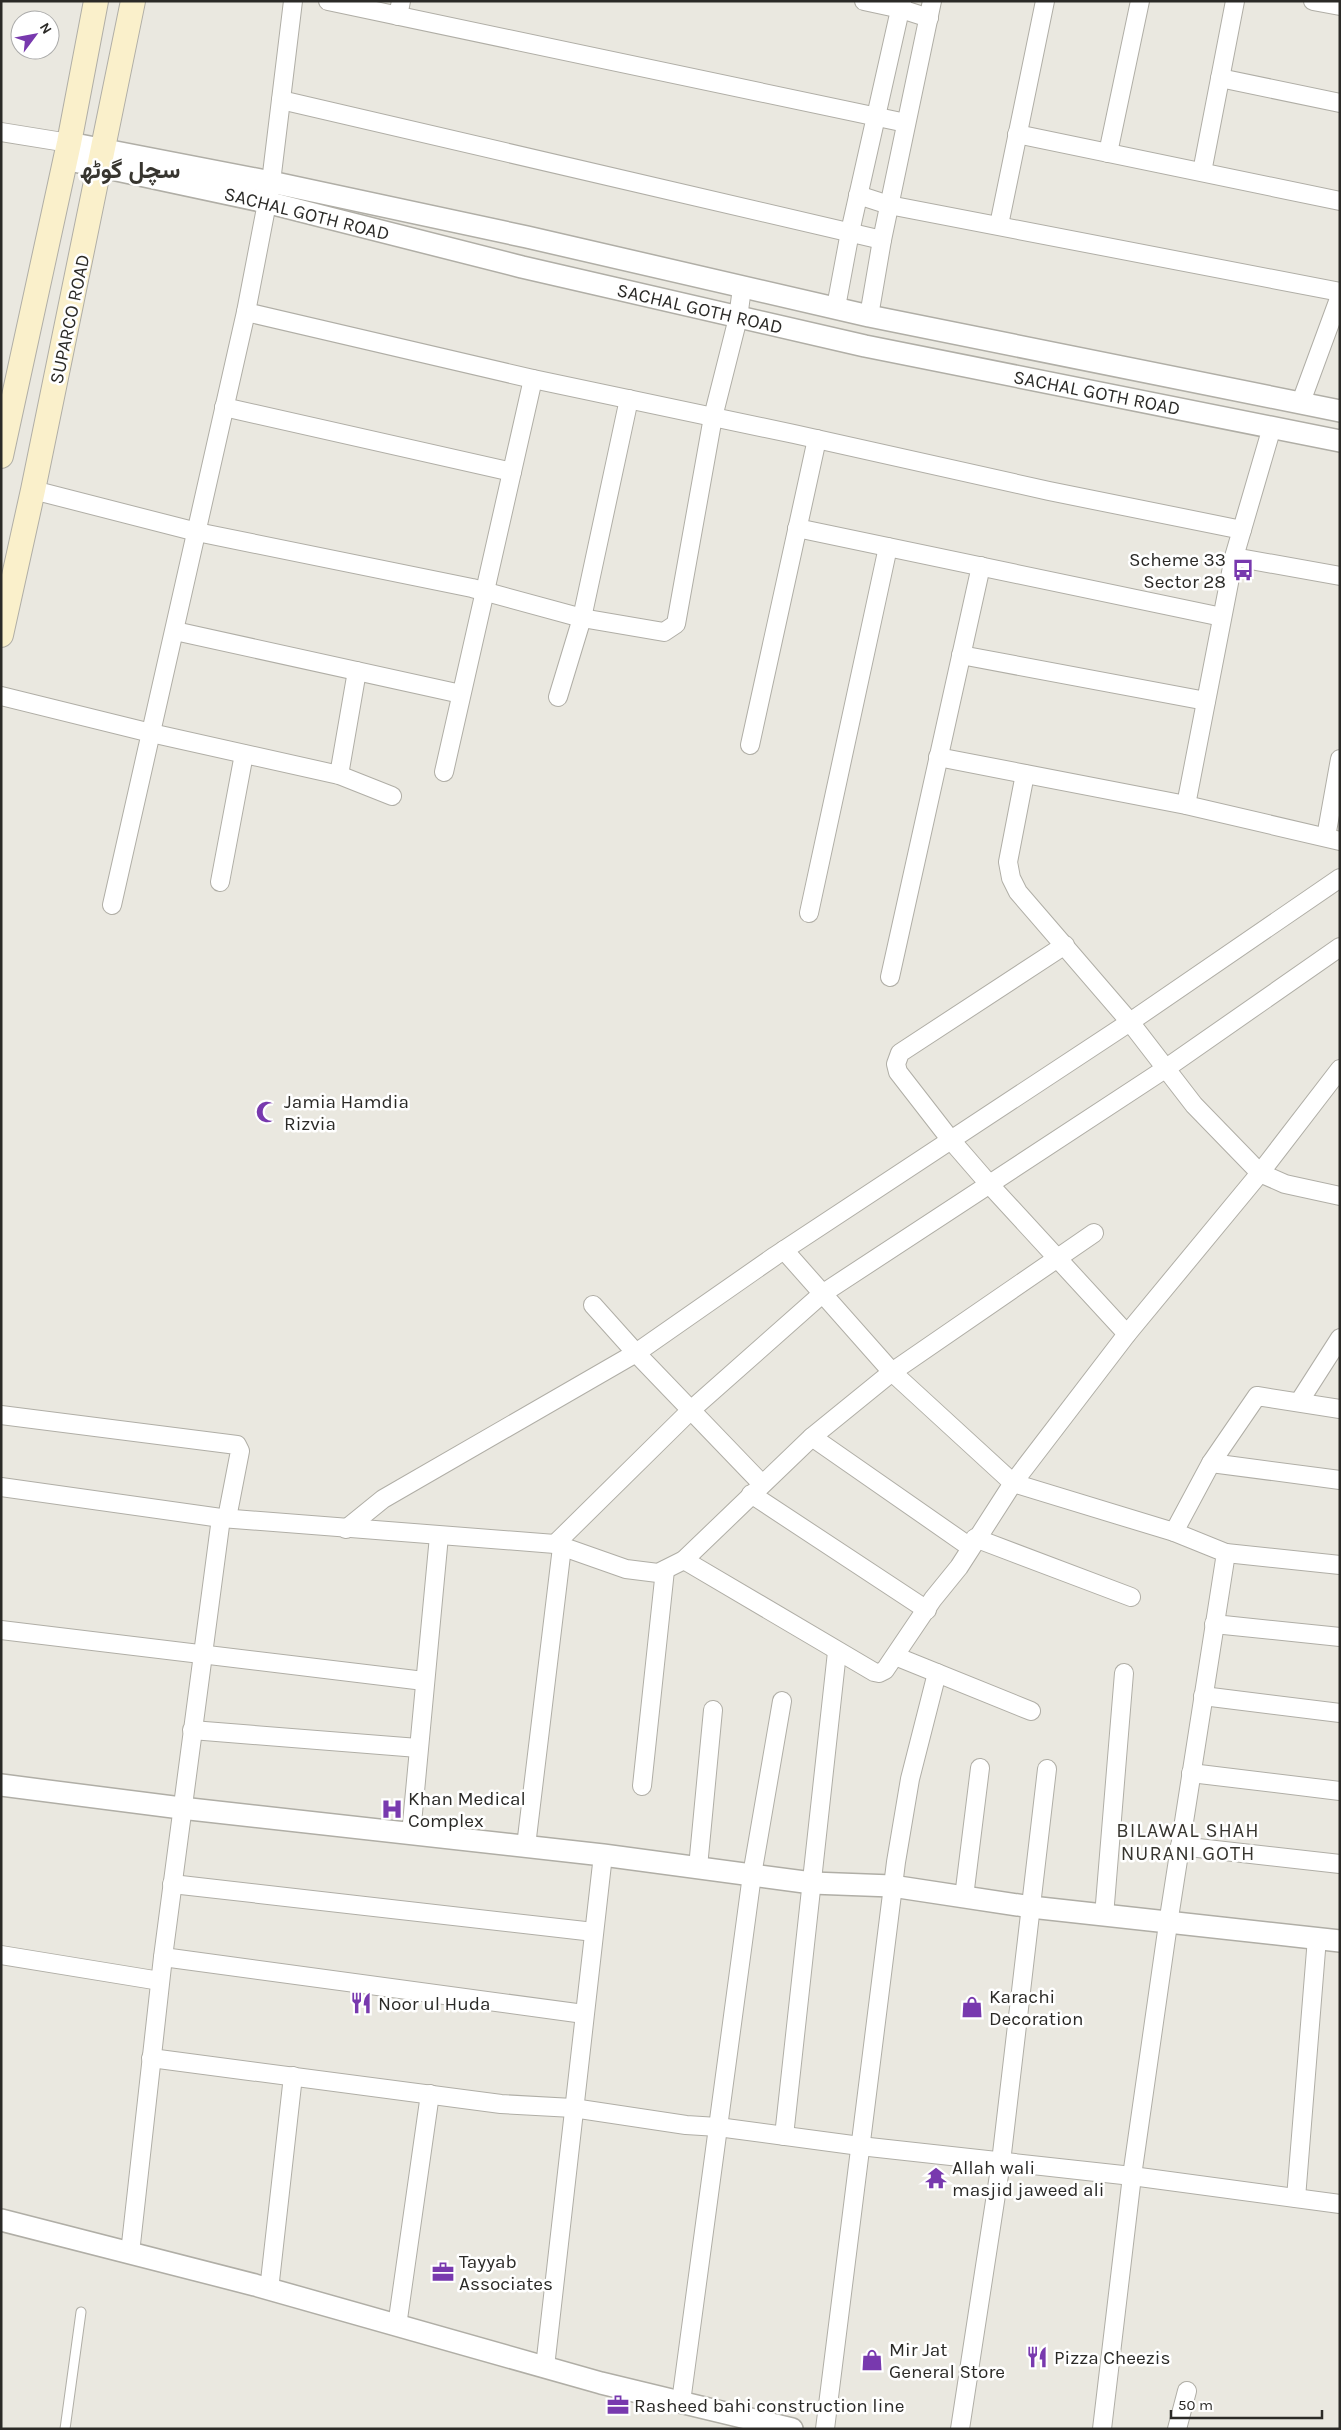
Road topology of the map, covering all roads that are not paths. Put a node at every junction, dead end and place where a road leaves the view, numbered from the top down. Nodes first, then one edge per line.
1 (96, 1) edge
2 (132, 1) edge
3 (293, 1) edge
4 (328, 1) edge
5 (864, 1) edge
6 (1045, 1) edge
7 (1140, 1) edge
8 (1235, 1) edge
9 (1313, 1) edge
10 (902, 5) edge
11 (1340, 6) edge
12 (399, 9) edge
13 (930, 9) edge
14 (1220, 78) junction
15 (281, 100) junction
16 (1340, 103) edge
17 (876, 117) junction
18 (906, 123) junction
19 (1, 132) edge
20 (1017, 134) junction
21 (67, 151) junction
22 (1108, 153) junction
23 (101, 159) junction
24 (1202, 172) junction
25 (269, 192) junction
26 (858, 195) junction
27 (1340, 200) edge
28 (889, 205) junction
29 (998, 225) junction
30 (850, 232) junction
31 (882, 240) junction
32 (742, 288) junction
33 (1340, 294) edge
34 (836, 307) junction
35 (246, 312) junction
36 (869, 316) junction
37 (738, 318) junction
38 (533, 379) junction
39 (629, 399) junction
40 (1301, 402) junction
41 (224, 408) junction
42 (1340, 411) edge
43 (713, 417) junction
44 (1272, 427) junction
45 (816, 439) junction
46 (1340, 441) edge
47 (1, 456) edge
48 (512, 472) junction
49 (33, 490) junction
50 (797, 528) junction
51 (1242, 530) junction
52 (197, 532) junction
53 (888, 547) junction
54 (1234, 557) junction
55 (982, 566) junction
56 (1340, 576) edge
57 (486, 592) junction
58 (1222, 617) junction
59 (582, 618) junction
60 (175, 631) junction
61 (1, 635) edge
62 (961, 655) junction
63 (357, 671) junction
64 (461, 694) junction
65 (1, 696) edge
66 (558, 697) dead end
67 (1206, 701) junction
68 (151, 733) junction
69 (750, 745) dead end
70 (244, 754) junction
71 (938, 757) junction
72 (1340, 759) edge
73 (444, 772) dead end
74 (1025, 774) junction
75 (339, 775) junction
76 (392, 796) dead end
77 (1186, 805) junction
78 (1333, 839) edge
79 (1340, 878) edge
80 (220, 882) dead end
81 (112, 905) dead end
82 (809, 913) dead end
83 (1064, 944) junction
84 (1340, 947) edge
85 (890, 977) dead end
86 (1130, 1022) junction
87 (1166, 1069) junction
88 (1340, 1069) edge
89 (950, 1139) junction
90 (1260, 1173) junction
91 (989, 1184) junction
92 (1340, 1196) edge
93 (1094, 1233) dead end
94 (784, 1250) junction
95 (1057, 1258) junction
96 (822, 1294) junction
97 (593, 1305) dead end
98 (1127, 1334) junction
99 (1340, 1338) edge
100 (636, 1353) junction
101 (892, 1372) junction
102 (1299, 1402) junction
103 (1340, 1409) edge
104 (691, 1410) junction
105 (1, 1414) edge
106 (812, 1438) junction
107 (1211, 1463) junction
108 (1340, 1480) edge
109 (1013, 1483) junction
110 (1, 1488) edge
111 (756, 1489) junction
112 (224, 1518) junction
113 (346, 1529) junction
114 (1174, 1532) junction
115 (439, 1536) junction
116 (973, 1543) junction
117 (558, 1545) junction
118 (1226, 1553) junction
119 (684, 1560) junction
120 (1340, 1565) edge
121 (665, 1570) junction
122 (1130, 1597) dead end
123 (926, 1610) junction
124 (1214, 1624) junction
125 (1, 1630) edge
126 (1340, 1637) edge
127 (837, 1652) junction
128 (202, 1654) junction
129 (895, 1656) junction
130 (937, 1673) junction
131 (1124, 1673) dead end
132 (424, 1681) junction
133 (1203, 1696) junction
134 (782, 1701) dead end
135 (712, 1710) dead end
136 (1031, 1712) dead end
137 (1340, 1713) edge
138 (192, 1730) junction
139 (418, 1748) junction
140 (980, 1768) dead end
141 (1047, 1769) dead end
142 (1191, 1773) junction
143 (1, 1785) edge
144 (642, 1786) dead end
145 (1340, 1791) edge
146 (181, 1808) junction
147 (411, 1834) junction
148 (526, 1846) junction
149 (1180, 1846) junction
150 (603, 1855) junction
151 (1340, 1864) edge
152 (698, 1867) junction
153 (752, 1874) junction
154 (812, 1883) junction
155 (172, 1884) junction
156 (892, 1886) junction
157 (964, 1897) junction
158 (1031, 1907) junction
159 (1104, 1916) junction
160 (1168, 1924) junction
161 (594, 1932) junction
162 (1317, 1938) junction
163 (1340, 1941) edge
164 (1, 1954) edge
165 (163, 1957) junction
166 (160, 1981) junction
167 (584, 2014) junction
168 (151, 2058) junction
169 (293, 2076) junction
170 (430, 2094) junction
171 (573, 2108) junction
172 (718, 2127) junction
173 (784, 2136) junction
174 (860, 2146) junction
175 (1001, 2162) junction
176 (1132, 2176) junction
177 (1296, 2198) junction
178 (1340, 2204) edge
179 (1, 2220) edge
180 (130, 2253) junction
181 (269, 2290) junction
182 (82, 2312) dead end
183 (397, 2326) junction
184 (545, 2367) junction
185 (1187, 2391) dead end
186 (681, 2402) junction
187 (65, 2429) edge
188 (792, 2429) edge
189 (825, 2429) edge
190 (960, 2429) edge
191 (1102, 2429) edge
192 (1177, 2429) edge

1 - 21 main road, SUPARCO ROAD
2 - 23 main road, SUPARCO ROAD
3 - 15 street
4 - 12 street
5 - 10 street
6 - 20 street
7 - 22 street
8 - 14 street
9 - 11 street
10 - 13 street
10 - 17 street
12 - 17 street
13 - 18 street
14 - 16 street
14 - 24 street
15 - 25 street
15 - 30 street
17 - 18 street
17 - 26 street
18 - 28 street
19 - 21 street
20 - 22 street
20 - 29 street
21 - 23 street, SACHAL GOTH ROAD
21 - 47 main road, SUPARCO ROAD
22 - 24 street
23 - 25 street, SACHAL GOTH ROAD
23 - 49 main road, SUPARCO ROAD
24 - 27 street
25 - 32 street, SACHAL GOTH ROAD
25 - 35 street
25 - 37 street, SACHAL GOTH ROAD
26 - 28 street
26 - 30 street
28 - 29 street
28 - 31 street
29 - 33 street
30 - 31 street
30 - 34 street
31 - 36 street
32 - 34 street, SACHAL GOTH ROAD
32 - 37 street
33 - 40 street
34 - 36 street, SACHAL GOTH ROAD
35 - 38 street
35 - 41 street
36 - 40 street, SACHAL GOTH ROAD
37 - 43 street
37 - 44 street, SACHAL GOTH ROAD
38 - 39 street
38 - 48 street
39 - 43 street
39 - 59 street
40 - 42 street, SACHAL GOTH ROAD
41 - 48 street
41 - 52 street
43 - 45 street
43 - 59 street
44 - 46 street, SACHAL GOTH ROAD
44 - 51 street
45 - 50 street
45 - 51 street
48 - 57 street
49 - 52 street
49 - 61 main road, SUPARCO ROAD
50 - 53 street
50 - 69 street
51 - 54 street
52 - 57 street
52 - 60 street
53 - 55 street
53 - 82 street
54 - 56 street
54 - 58 street
55 - 58 street
55 - 62 street
57 - 59 street
57 - 64 street
58 - 67 street
59 - 66 street
60 - 63 street
60 - 68 street
62 - 67 street
62 - 71 street
63 - 64 street
63 - 75 street
64 - 73 street
65 - 68 street
67 - 77 street
68 - 70 street
68 - 81 street
70 - 75 street
70 - 80 street
71 - 74 street
71 - 85 street
72 - 78 street
74 - 77 street
74 - 83 street
75 - 76 street
77 - 78 street
79 - 86 street
83 - 86 street
83 - 89 street
84 - 87 street
86 - 87 street
86 - 89 street
87 - 90 street
87 - 91 street
88 - 90 street
89 - 91 street
89 - 94 street
90 - 92 street
90 - 98 street
91 - 95 street
91 - 96 street
93 - 95 street
94 - 96 street
94 - 100 street
95 - 98 street
95 - 101 street
96 - 101 street
96 - 104 street
97 - 100 street
98 - 109 street
99 - 102 street
100 - 104 street
100 - 113 street
101 - 106 street
101 - 109 street
102 - 103 street
102 - 107 street
104 - 111 street
104 - 117 street
105 - 112 street
106 - 111 street
106 - 116 street
107 - 108 street
107 - 114 street
109 - 114 street
109 - 116 street
110 - 112 street
111 - 119 street
111 - 123 street
112 - 113 street
112 - 128 street
113 - 115 street
114 - 118 street
115 - 117 street
115 - 132 street
116 - 122 street
116 - 123 street
117 - 121 street
117 - 148 street
118 - 120 street
118 - 124 street
119 - 121 street
119 - 127 street
121 - 144 street
123 - 129 street
124 - 126 street
124 - 133 street
125 - 128 street
127 - 129 street
127 - 154 street
128 - 132 street
128 - 138 street
129 - 130 street
130 - 136 street
130 - 156 street
131 - 159 street
132 - 139 street
133 - 137 street
133 - 142 street
134 - 153 street
135 - 152 street
138 - 139 street
138 - 146 street
139 - 147 street
140 - 157 street
141 - 158 street
142 - 145 street
142 - 149 street
143 - 146 street
146 - 147 street
146 - 155 street
147 - 148 street
148 - 150 street
149 - 151 street
149 - 160 street
150 - 152 street
150 - 161 street
152 - 153 street
153 - 154 street
153 - 172 street
154 - 156 street
154 - 173 street
155 - 161 street
155 - 165 street
156 - 157 street
156 - 174 street
157 - 158 street
158 - 159 street
158 - 175 street
159 - 160 street
160 - 162 street
160 - 176 street
161 - 167 street
162 - 163 street
162 - 177 street
164 - 166 street
165 - 166 street
165 - 167 street
166 - 168 street
167 - 171 street
168 - 169 street
168 - 180 street
169 - 170 street
169 - 181 street
170 - 171 street
170 - 183 street
171 - 172 street
171 - 184 street
172 - 173 street
172 - 186 street
173 - 174 street
174 - 175 street
174 - 189 street
175 - 176 street
175 - 190 street
176 - 177 street
176 - 191 street
177 - 178 street
179 - 180 street
180 - 181 street
181 - 183 street
182 - 187 lane
183 - 184 street
184 - 186 street
185 - 192 street
186 - 188 street

